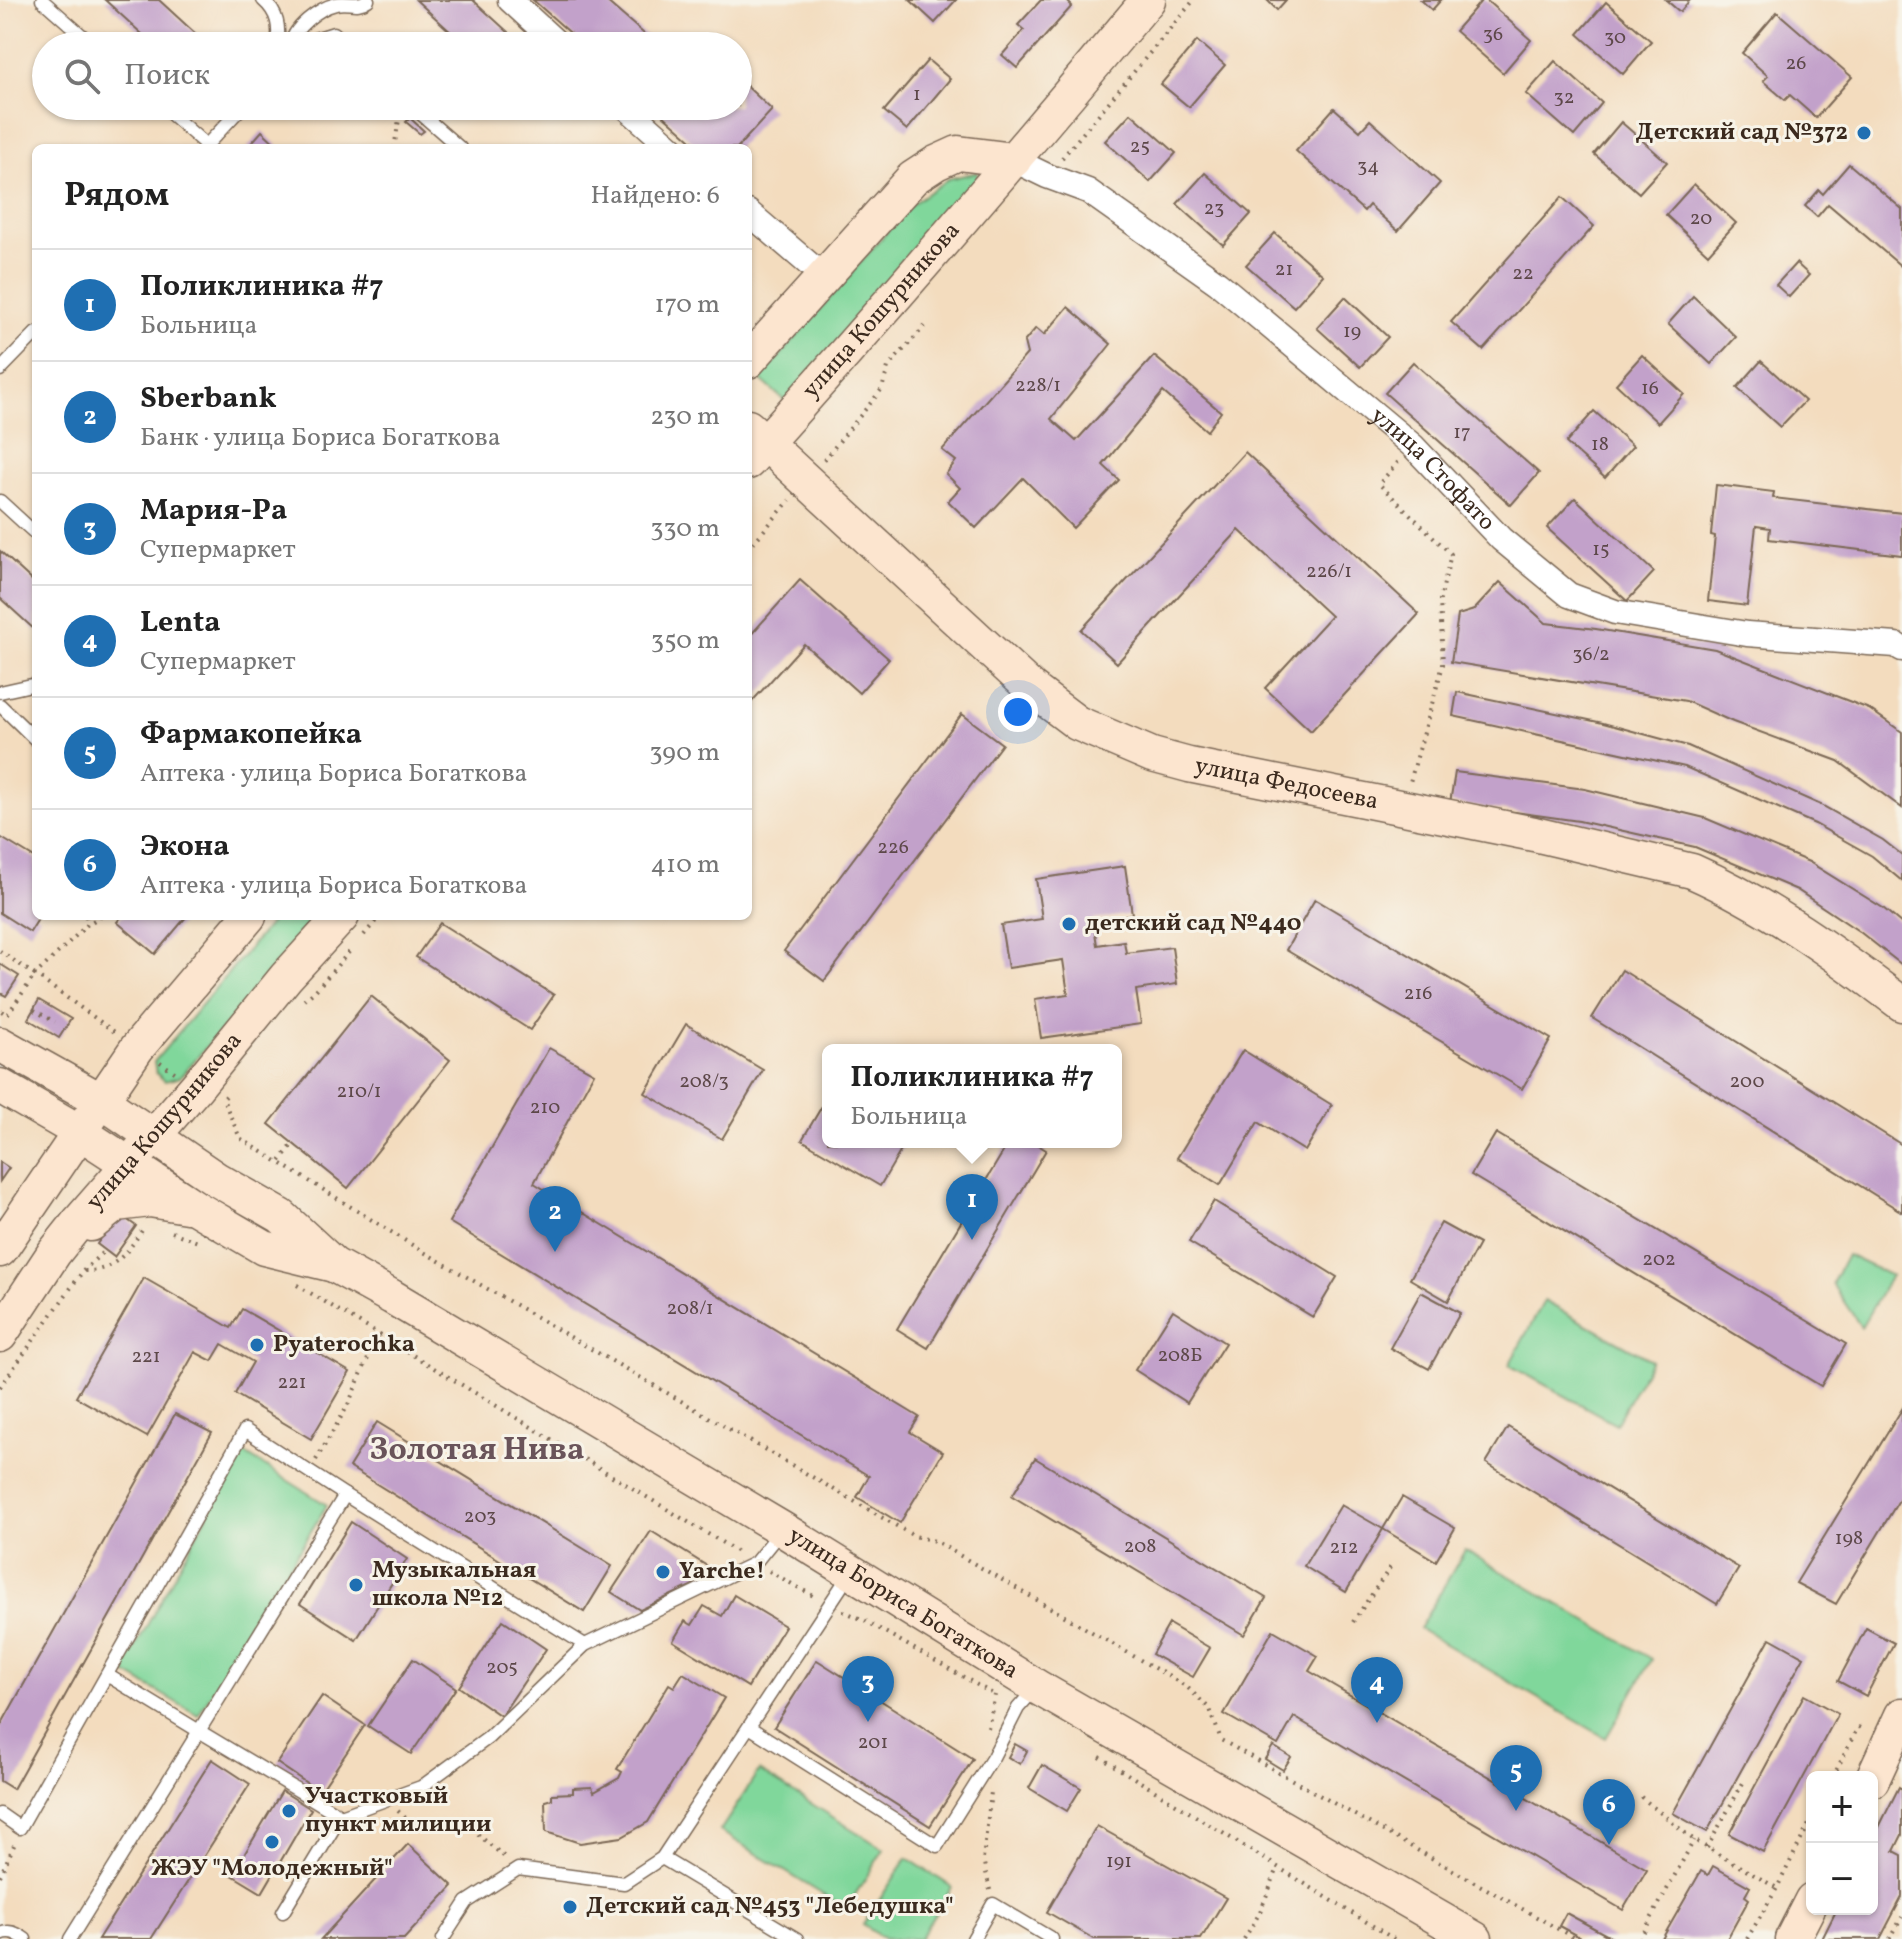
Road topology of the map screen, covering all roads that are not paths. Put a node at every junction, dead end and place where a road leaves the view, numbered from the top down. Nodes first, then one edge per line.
1 (42, 0) edge
2 (263, 0) edge
3 (368, 0) edge
4 (510, 0) edge
5 (1148, 0) edge
6 (78, 32) edge
7 (278, 32) edge
8 (295, 32) edge
9 (545, 32) edge
10 (177, 120) edge
11 (230, 120) edge
12 (428, 120) edge
13 (641, 120) edge
14 (202, 144) edge
15 (208, 144) edge
16 (455, 144) edge
17 (668, 144) edge
18 (1014, 160) junction
19 (752, 215) edge
20 (823, 276) junction
21 (32, 337) edge
22 (752, 356) edge
23 (0, 370) edge
24 (754, 444) edge
25 (0, 501) edge
26 (32, 530) edge
27 (1902, 649) edge
28 (32, 685) edge
29 (0, 692) edge
30 (0, 705) edge
31 (32, 736) edge
32 (246, 920) edge
33 (352, 927) edge
34 (1902, 1004) edge
35 (0, 1044) edge
36 (0, 1086) edge
37 (100, 1100) junction
38 (78, 1131) junction
39 (155, 1136) junction
40 (130, 1164) junction
41 (196, 1208) junction
42 (0, 1250) edge
43 (334, 1265) junction
44 (58, 1266) junction
45 (0, 1335) edge
46 (345, 1495) junction
47 (782, 1529) junction
48 (851, 1573) junction
49 (585, 1645) junction
50 (107, 1675) junction
51 (1037, 1687) junction
52 (1902, 1715) edge
53 (749, 1727) junction
54 (199, 1731) junction
55 (1876, 1771) edge
56 (0, 1814) edge
57 (341, 1816) junction
58 (662, 1858) junction
59 (283, 1912) dead end
60 (1806, 1912) edge
61 (0, 1934) edge
62 (25, 1939) edge
63 (70, 1939) edge
64 (443, 1939) edge
65 (797, 1939) edge
66 (973, 1939) edge
67 (1052, 1939) edge
68 (1475, 1939) edge
69 (1792, 1939) edge

1 - 6 lane
2 - 7 lane
3 - 8 lane
4 - 9 street
5 - 18 main road, улица Кошурникова
10 - 14 lane
11 - 15 lane
12 - 16 lane
13 - 17 street
18 - 20 main road
18 - 24 main road, улица Кошурникова
18 - 27 street, улица Стофато
19 - 20 street
20 - 22 main road
21 - 23 lane
24 - 34 main road, улица Федосеева
25 - 26 lane
28 - 29 lane
30 - 31 lane
32 - 37 main road
33 - 39 main road, улица Кошурникова
35 - 37 main road, улица Бориса Богаткова
36 - 38 main road, улица Бориса Богаткова
37 - 38 main road
37 - 39 main road, улица Бориса Богаткова
38 - 40 main road, улица Бориса Богаткова
38 - 42 main road
39 - 40 main road, улица Кошурникова
39 - 43 main road, улица Бориса Богаткова
40 - 41 main road, улица Бориса Богаткова
40 - 44 main road, улица Кошурникова
41 - 43 main road, улица Бориса Богаткова
41 - 44 main road
43 - 47 main road, улица Бориса Богаткова
44 - 45 main road, улица Кошурникова
46 - 49 lane
46 - 50 lane
46 - 54 lane
47 - 48 main road, улица Бориса Богаткова
47 - 49 lane
48 - 51 main road, улица Бориса Богаткова
48 - 53 lane
49 - 57 lane
50 - 54 lane
50 - 56 lane
51 - 53 lane
51 - 68 main road, улица Бориса Богаткова
52 - 55 main road
53 - 58 lane
54 - 57 lane
54 - 63 lane
57 - 59 lane
58 - 64 lane
58 - 65 lane
60 - 69 main road
61 - 62 lane
66 - 67 lane

